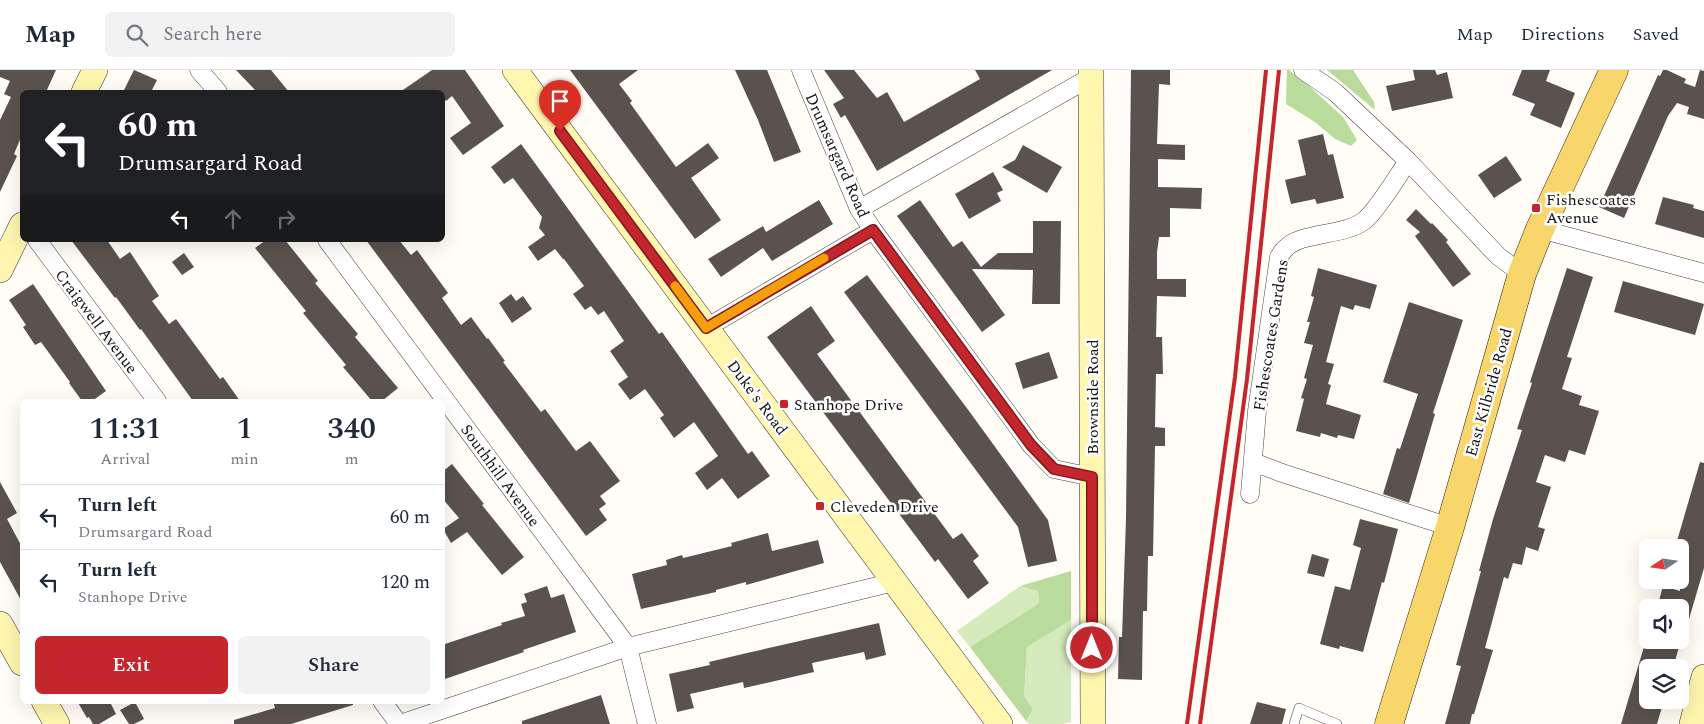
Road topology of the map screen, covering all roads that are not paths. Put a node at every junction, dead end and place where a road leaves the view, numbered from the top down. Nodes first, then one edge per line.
1 (95, 70) edge
2 (199, 70) edge
3 (515, 70) edge
4 (801, 70) edge
5 (1303, 70) edge
6 (1614, 70) edge
7 (1091, 73) edge
8 (85, 90) edge
9 (216, 90) edge
10 (1408, 161) junction
11 (859, 209) junction
12 (20, 229) edge
13 (1540, 229) junction
14 (873, 230) junction
15 (39, 242) edge
16 (328, 242) edge
17 (0, 270) edge
18 (1704, 273) edge
19 (1522, 274) junction
20 (706, 328) junction
21 (156, 399) edge
22 (445, 399) edge
23 (445, 400) edge
24 (1253, 462) junction
25 (1092, 477) junction
26 (1250, 494) dead end
27 (1450, 527) junction
28 (894, 582) junction
29 (0, 624) edge
30 (628, 647) junction
31 (20, 659) edge
32 (1704, 677) edge
33 (46, 704) edge
34 (384, 704) edge
35 (58, 724) edge
36 (400, 724) edge
37 (647, 724) edge
38 (1000, 724) edge
39 (1093, 724) edge
40 (1294, 724) edge
41 (1337, 724) edge
42 (1389, 724) edge
43 (1692, 724) edge

1 - 8 street
2 - 9 street
3 - 20 street, Duke's Road
4 - 11 street, Drumsargard Road
5 - 10 street
6 - 13 main road, East Kilbride Road
7 - 11 street
7 - 25 street, Brownside Road
10 - 19 street
10 - 24 street, Fishescoates Gardens
11 - 14 street, Drumsargard Road
12 - 17 street
13 - 18 street
13 - 19 main road, East Kilbride Road
14 - 20 street
14 - 25 street, Drumsargard Road
15 - 21 street, Craigwell Avenue
16 - 22 street, Southhill Avenue
19 - 27 main road, East Kilbride Road
20 - 28 street, Duke's Road
23 - 30 street, Southhill Avenue
24 - 26 street, Fishescoates Gardens
24 - 27 street
25 - 39 street, Brownside Road
27 - 42 main road, East Kilbride Road
28 - 30 street
28 - 38 street, Duke's Road
29 - 31 street
30 - 36 street
30 - 37 street, Southhill Avenue
32 - 43 street
33 - 35 street
34 - 36 street
40 - 41 lane

